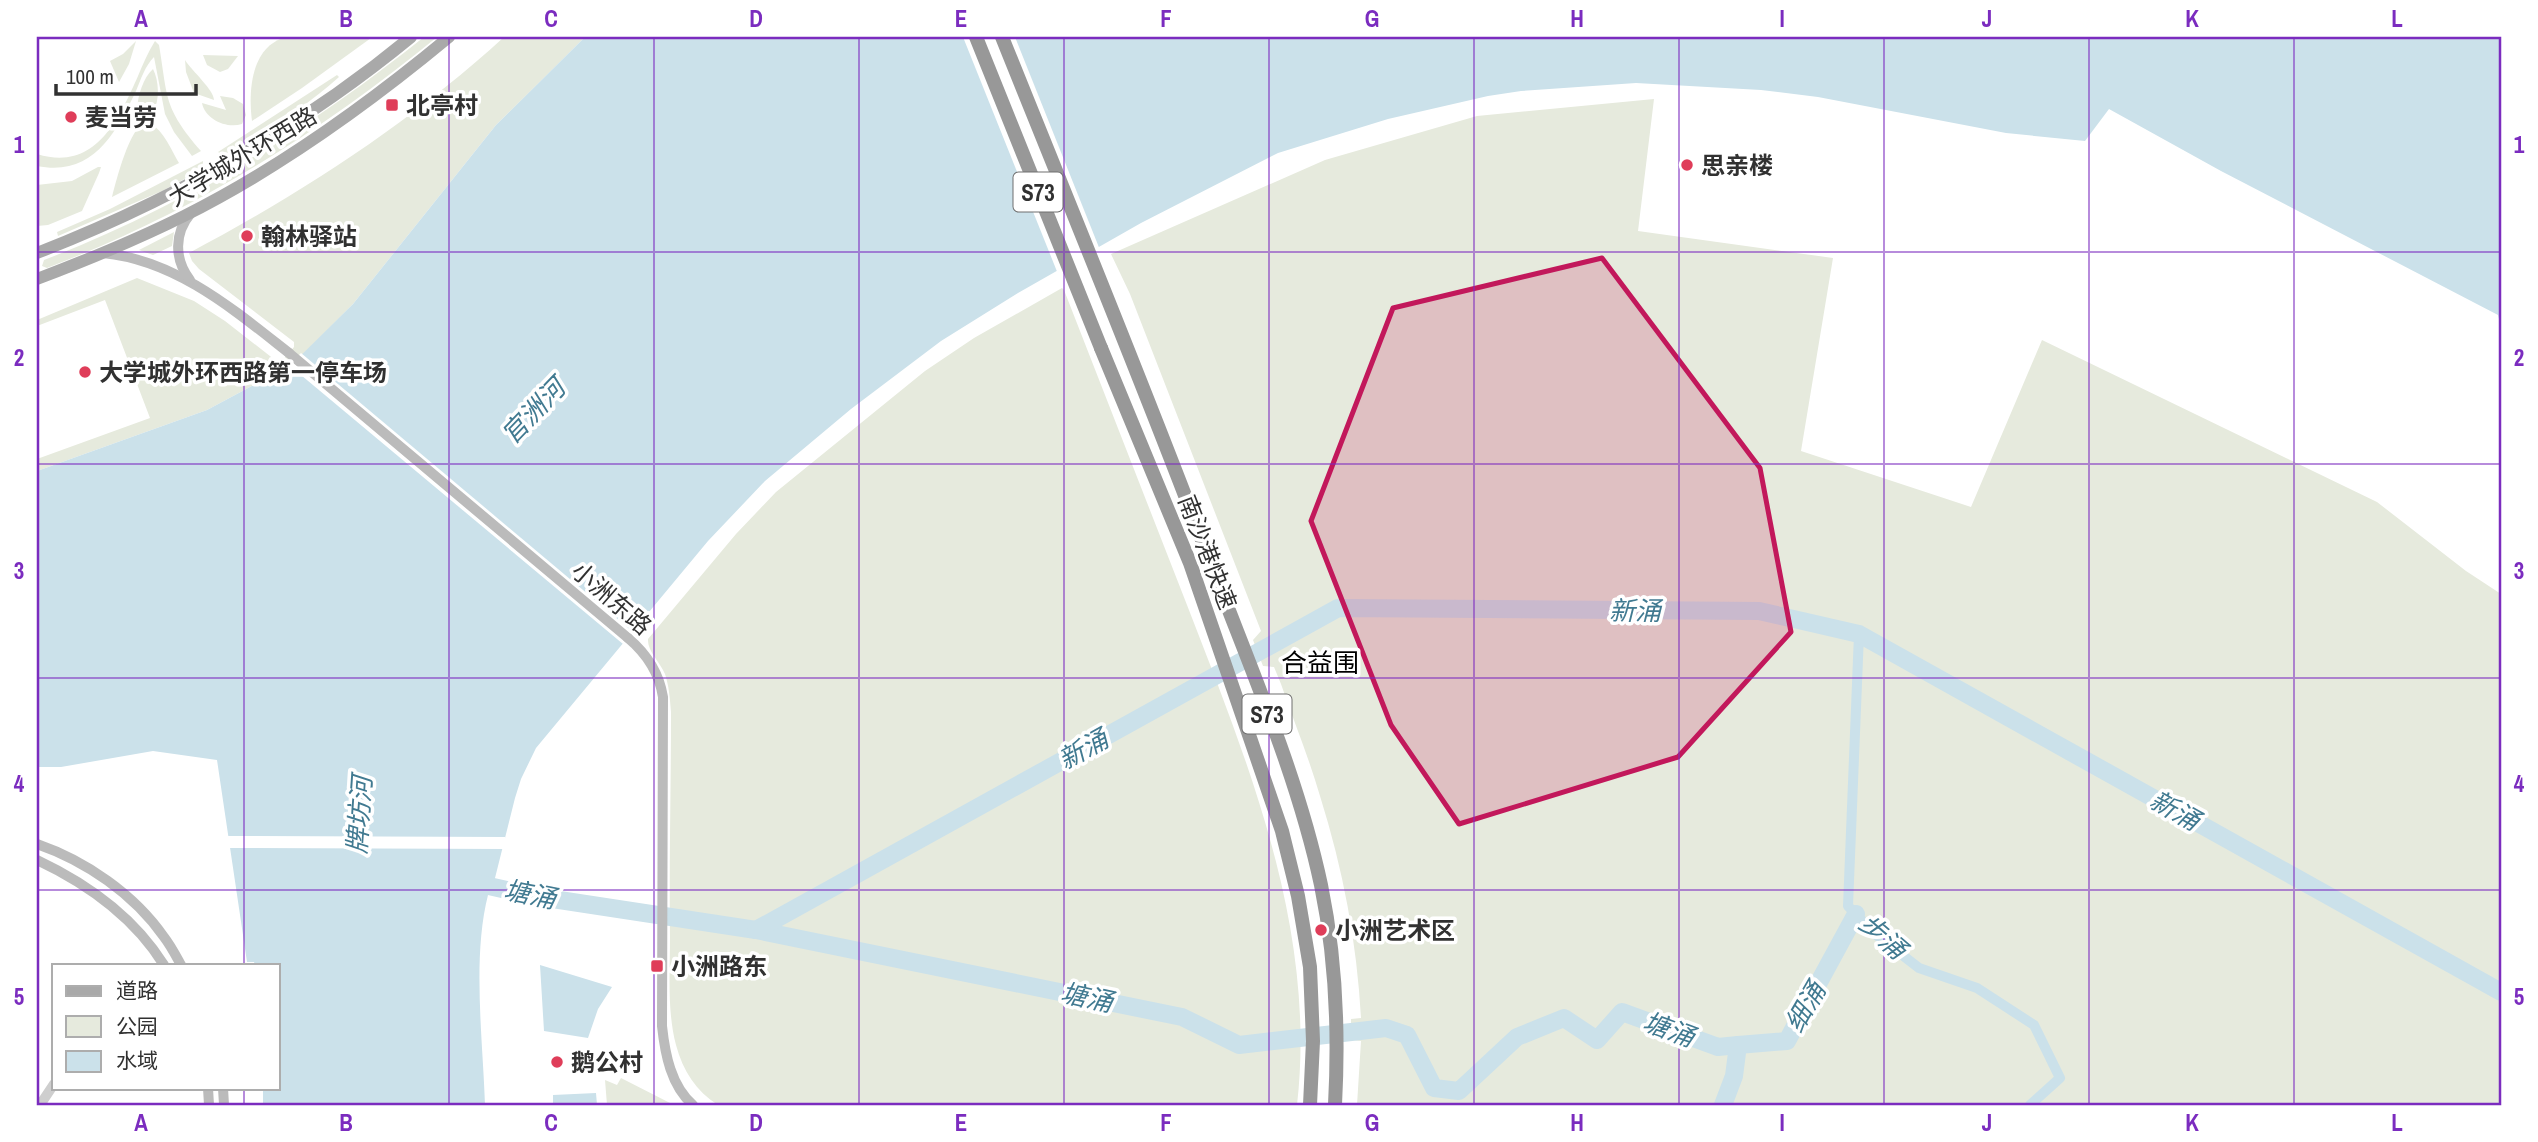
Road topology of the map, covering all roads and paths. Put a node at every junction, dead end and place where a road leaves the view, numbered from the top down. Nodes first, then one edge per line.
1 (411, 37) edge
2 (449, 37) edge
3 (976, 37) edge
4 (1002, 37) edge
5 (191, 213) junction
6 (37, 253) edge
7 (103, 253) junction
8 (37, 279) edge
9 (191, 282) junction
10 (37, 844) edge
11 (37, 860) edge
12 (163, 964) edge
13 (180, 964) edge
14 (52, 1087) edge
15 (40, 1105) edge
16 (693, 1105) edge
17 (1310, 1105) edge
18 (1335, 1105) edge

1 - 6 main road, 大学城外环西路
2 - 5 main road, 大学城外环西路
3 - 17 highway, 南沙港快速 / S73, bridge
4 - 18 highway, 南沙港快速 / S73
5 - 7 main road, 大学城外环西路
5 - 9 main road
7 - 8 main road, 大学城外环西路
7 - 9 main road, 小洲东路
9 - 16 main road, 小洲东路, bridge
10 - 13 main road
11 - 12 main road
14 - 15 street

